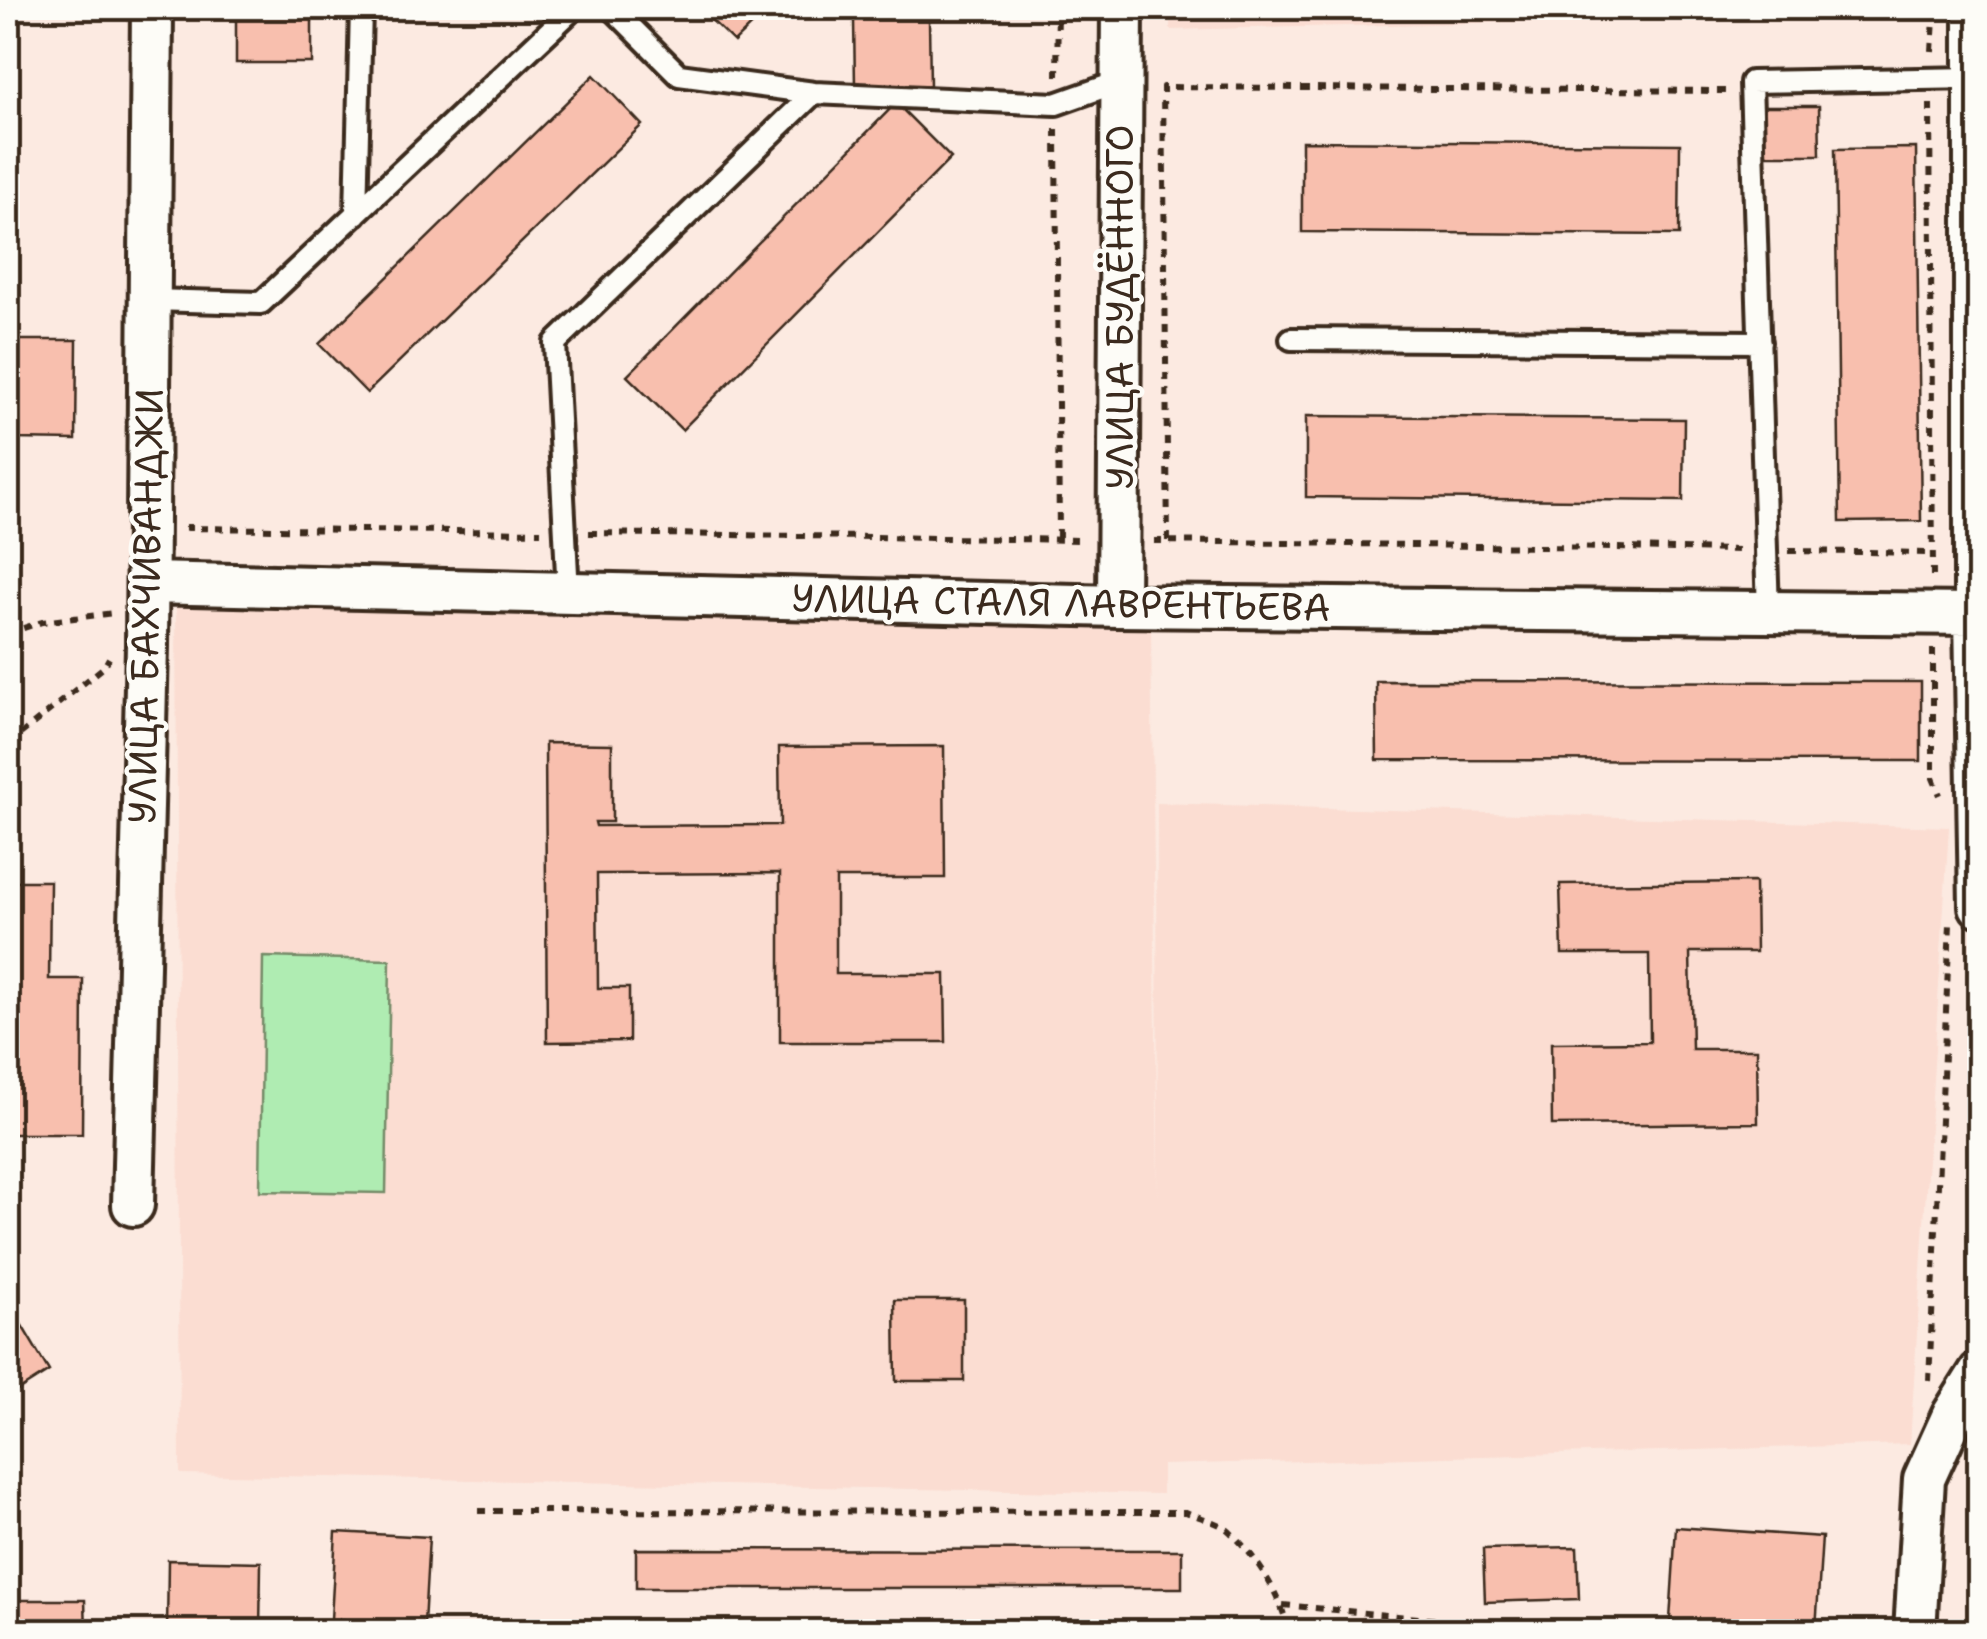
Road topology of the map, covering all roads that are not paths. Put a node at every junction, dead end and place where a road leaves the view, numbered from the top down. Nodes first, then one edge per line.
1 (152, 8) edge
2 (361, 8) edge
3 (574, 8) edge
4 (612, 8) edge
5 (1122, 8) edge
6 (1974, 8) edge
7 (1975, 78) junction
8 (1122, 81) junction
9 (814, 93) junction
10 (1977, 151) edge
11 (356, 214) junction
12 (150, 300) junction
13 (1291, 339) dead end
14 (1760, 342) junction
15 (148, 583) junction
16 (568, 593) junction
17 (1118, 606) junction
18 (1768, 612) junction
19 (1977, 614) edge
20 (1965, 908) edge
21 (134, 1205) dead end
22 (1980, 1372) edge
23 (1916, 1632) edge

1 - 12 street, УЛИЦА БАХЧИВАНДЖИ
2 - 11 lane
3 - 11 lane
4 - 9 lane
5 - 8 street, УЛИЦА БУДЁННОГО
6 - 7 street
7 - 10 street
7 - 14 lane
8 - 9 lane
8 - 17 street, УЛИЦА БУДЁННОГО
9 - 16 lane
10 - 19 street
11 - 12 lane
12 - 15 street, УЛИЦА БАХЧИВАНДЖИ
13 - 14 lane
14 - 18 lane
15 - 16 street, УЛИЦА СТАЛЯ ЛАВРЕНТЬЕВА
15 - 21 street, УЛИЦА БАХЧИВАНДЖИ
16 - 17 street, УЛИЦА СТАЛЯ ЛАВРЕНТЬЕВА
17 - 18 street, УЛИЦА СТАЛЯ ЛАВРЕНТЬЕВА
18 - 19 street, УЛИЦА СТАЛЯ ЛАВРЕНТЬЕВА
19 - 20 street
22 - 23 street

